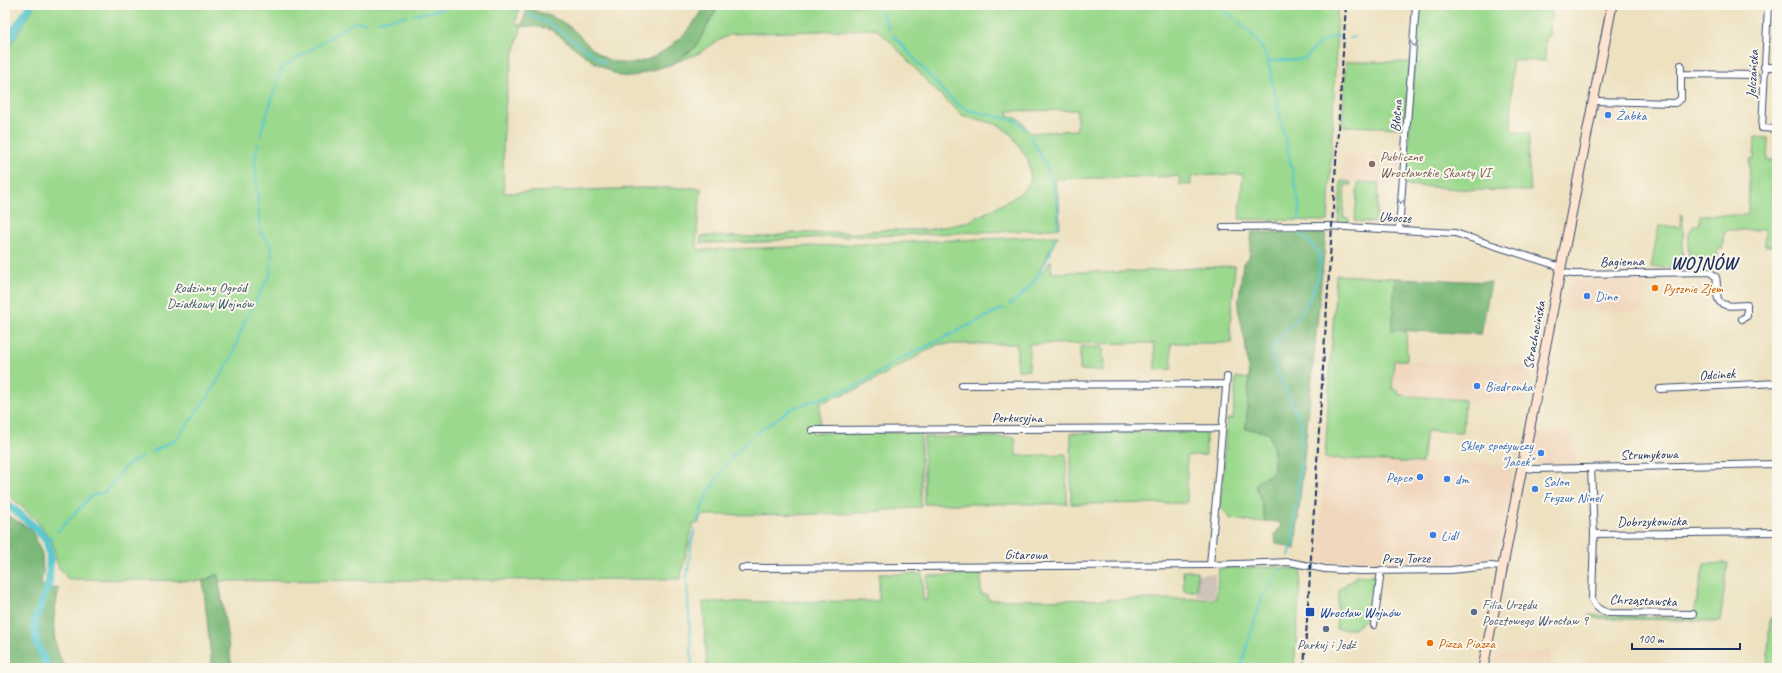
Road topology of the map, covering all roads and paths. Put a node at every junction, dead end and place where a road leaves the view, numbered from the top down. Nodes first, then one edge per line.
1 (1416, 5) edge
2 (1612, 5) edge
3 (1768, 5) edge
4 (1681, 65) dead end
5 (1764, 67) junction
6 (1777, 67) edge
7 (1681, 74) junction
8 (1756, 75) dead end
9 (1593, 101) junction
10 (1777, 128) edge
11 (1223, 227) dead end
12 (1399, 229) junction
13 (1560, 270) junction
14 (1742, 319) dead end
15 (1777, 383) edge
16 (962, 385) dead end
17 (1660, 390) dead end
18 (1222, 428) junction
19 (812, 430) dead end
20 (1777, 464) edge
21 (1522, 468) junction
22 (1591, 468) junction
23 (1777, 532) edge
24 (1594, 534) junction
25 (1210, 564) junction
26 (1310, 566) joint
27 (1502, 567) junction
28 (742, 568) dead end
29 (1380, 570) junction
30 (1693, 614) dead end
31 (1374, 625) dead end
32 (1483, 668) edge

1 -> 12 street, Błotna
2 - 9 main road, Strachocińska
3 - 5 street, Jelczańska
4 - 7 street
5 - 6 street
5 - 10 street, Jelczańska
7 - 8 street
7 - 9 street
9 - 13 main road, Strachocińska
11 - 12 street, Ubocze
12 - 13 street, Ubocze
13 - 14 street, Bagienna
13 - 21 main road, Strachocińska
15 - 17 street, Odcinek
16 - 18 street
18 - 19 street, Perkusyjna
18 - 25 street
20 - 22 street, Strumykowa
21 - 22 street, Strumykowa
21 - 27 main road, Strachocińska
22 - 24 street
23 - 24 street, Dobrzykowicka
24 - 30 street, Chrząstawska
25 - 26 street, Gitarowa
25 - 28 street, Gitarowa
26 - 29 street, Przy Torze
27 - 29 street, Przy Torze
27 - 32 main road, Strachocińska
29 - 31 street

